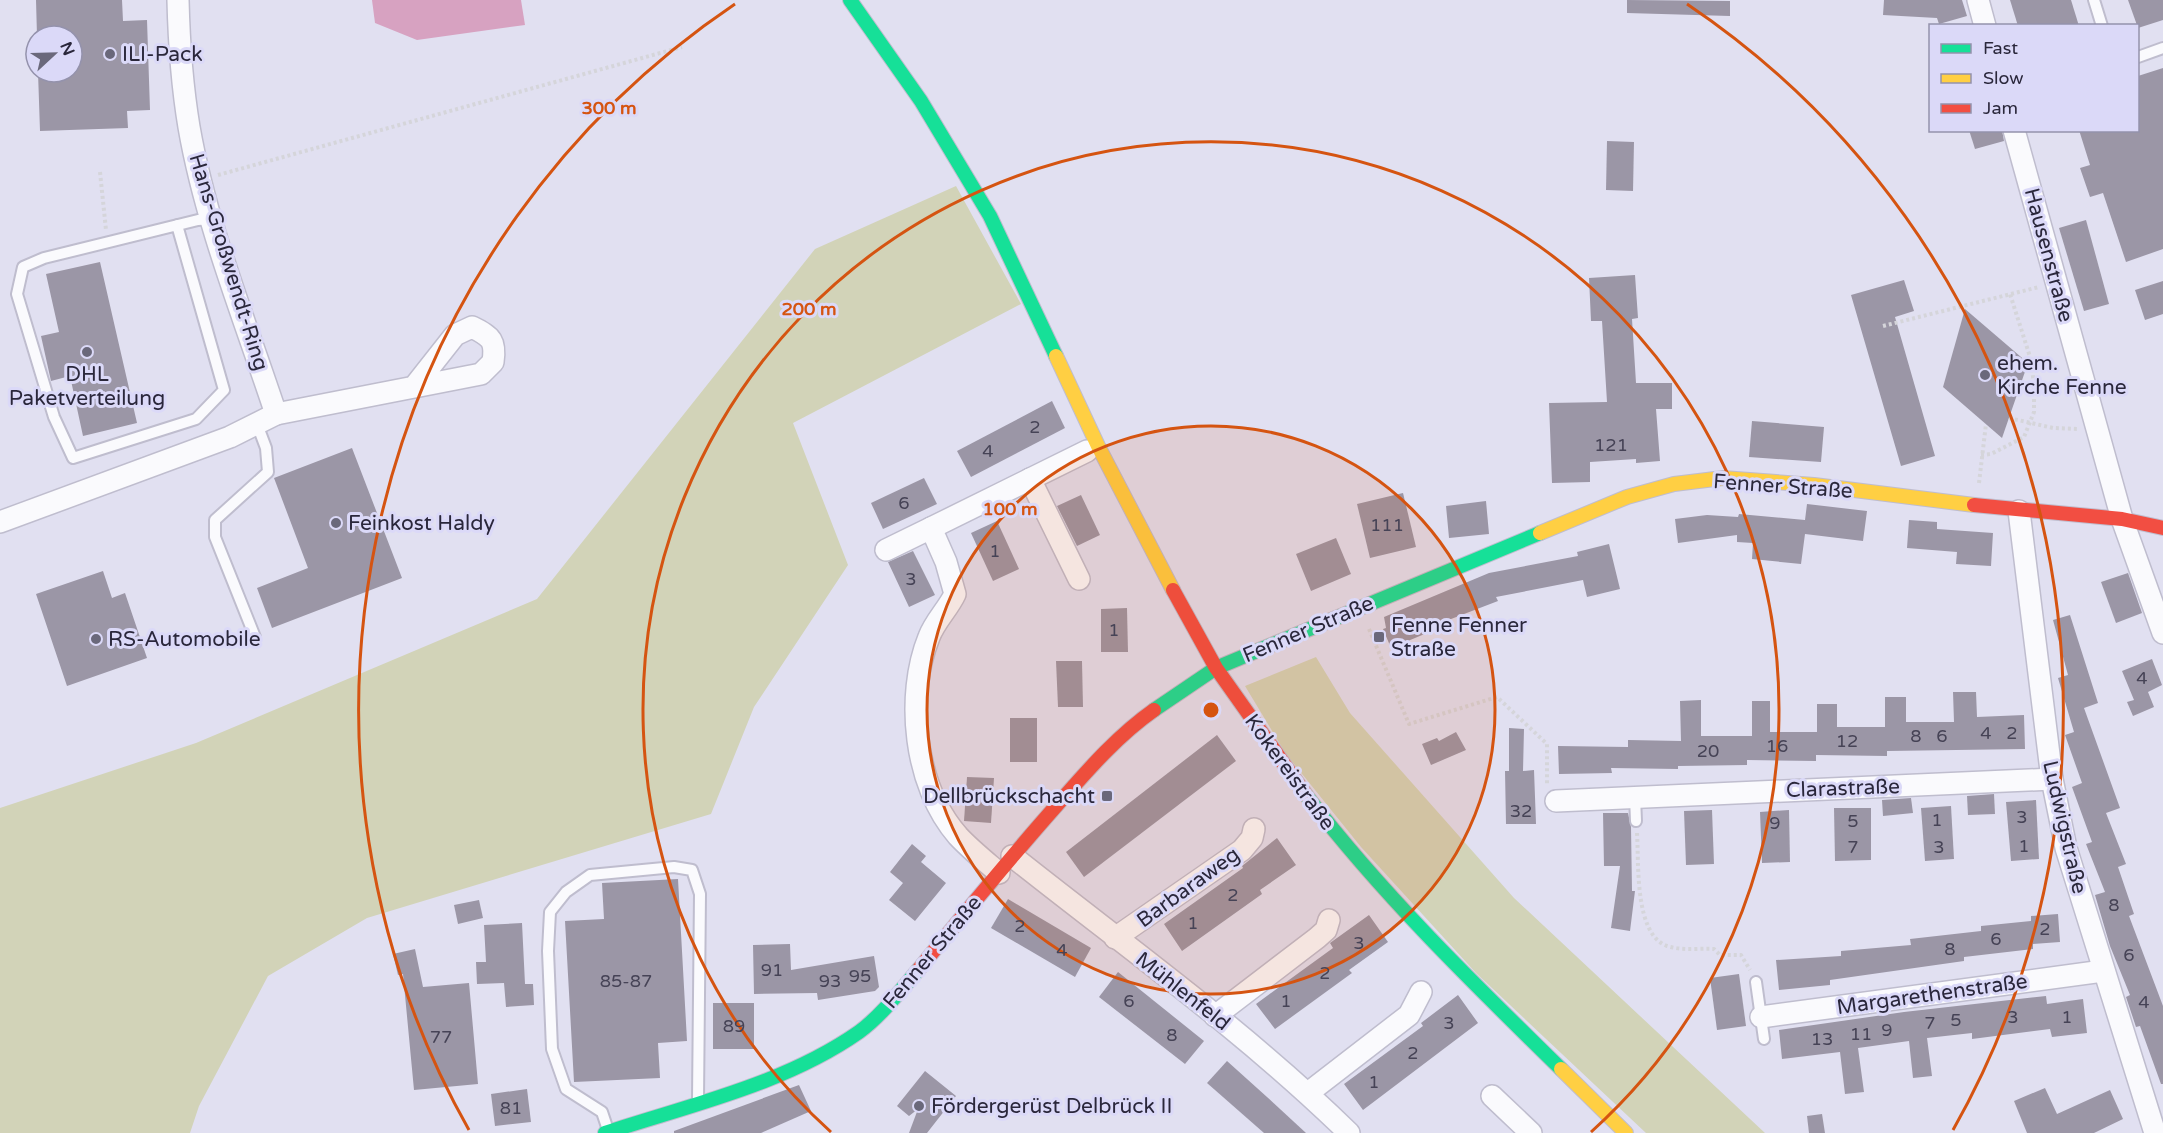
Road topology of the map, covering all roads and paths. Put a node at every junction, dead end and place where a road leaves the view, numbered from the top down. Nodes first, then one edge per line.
1 (178, 0) edge
2 (850, 0) edge
3 (1978, 0) edge
4 (2094, 0) edge
5 (1984, 24) edge
6 (2101, 24) edge
7 (682, 46) dead end
8 (2163, 48) edge
9 (2139, 57) edge
10 (2015, 132) edge
11 (100, 172) dead end
12 (201, 180) junction
13 (212, 219) junction
14 (177, 225) junction
15 (110, 242) junction
16 (2057, 283) junction
17 (2010, 294) junction
18 (1883, 326) dead end
19 (414, 387) dead end
20 (2009, 418) dead end
21 (266, 419) junction
22 (1986, 424) dead end
23 (2030, 424) junction
24 (2068, 429) dead end
25 (1087, 451) dead end
26 (1981, 454) junction
27 (1030, 479) junction
28 (1978, 506) junction
29 (2019, 511) junction
30 (2122, 519) junction
31 (0, 522) edge
32 (931, 528) junction
33 (2163, 528) edge
34 (886, 550) dead end
35 (1079, 579) dead end
36 (1359, 606) junction
37 (2163, 633) edge
38 (255, 637) dead end
39 (1216, 668) junction
40 (2052, 779) junction
41 (1635, 797) junction
42 (1556, 801) joint
43 (1636, 821) joint
44 (1254, 829) dead end
45 (1012, 856) junction
46 (999, 873) junction
47 (1329, 920) dead end
48 (1115, 938) junction
49 (2103, 971) junction
50 (1756, 982) joint
51 (1421, 992) dead end
52 (1215, 1016) junction
53 (1761, 1017) junction
54 (1764, 1039) dead end
55 (1308, 1093) junction
56 (1492, 1096) dead end
57 (698, 1103) junction
58 (607, 1133) edge
59 (1349, 1133) edge
60 (1531, 1133) edge
61 (1626, 1133) edge
62 (2155, 1133) edge

1 - 12 street, Hans-Großwendt-Ring
2 - 39 street, Kokereistraße
3 - 5 street
4 - 6 lane
7 - 12 path
8 - 9 lane
10 - 16 street, Hausenstraße
11 - 15 path
12 - 13 street, Hans-Großwendt-Ring
13 - 14 lane
13 - 21 street, Hans-Großwendt-Ring
14 - 15 lane
14 - 15 lane
16 - 17 path
16 - 30 street, Hausenstraße
17 - 18 path
17 - 23 path
19 - 21 street
20 - 23 path
21 - 31 street
21 - 38 lane
22 - 26 path
23 - 24 path
23 - 26 path
25 - 27 street
26 - 28 path
27 - 32 street
27 - 35 street
28 - 29 street, Fenner Straße
28 - 36 street, Fenner Straße
29 - 30 street, Fenner Straße
29 - 40 street, Ludwigstraße
30 - 33 street, Fenner Straße
30 - 37 street, Hausenstraße
32 - 34 street
32 - 46 street
36 - 39 street, Fenner Straße
36 - 42 path
39 - 45 street, Fenner Straße
39 - 61 street, Kokereistraße
40 - 41 street, Clarastraße
40 - 49 street, Ludwigstraße
41 - 42 street, Clarastraße
41 - 43 lane
43 - 50 path
44 - 48 street, Barbaraweg
45 - 46 street, Fenner Straße
45 - 48 street, Mühlenfeld
46 - 57 street, Fenner Straße
47 - 52 street
48 - 52 street, Mühlenfeld
49 - 53 street, Margarethenstraße
49 - 62 street, Ludwigstraße
50 - 53 lane
51 - 55 street
52 - 55 street, Mühlenfeld
53 - 54 lane
55 - 59 street, Mühlenfeld
56 - 60 street
57 - 58 street, Fenner Straße
57 - 58 lane

